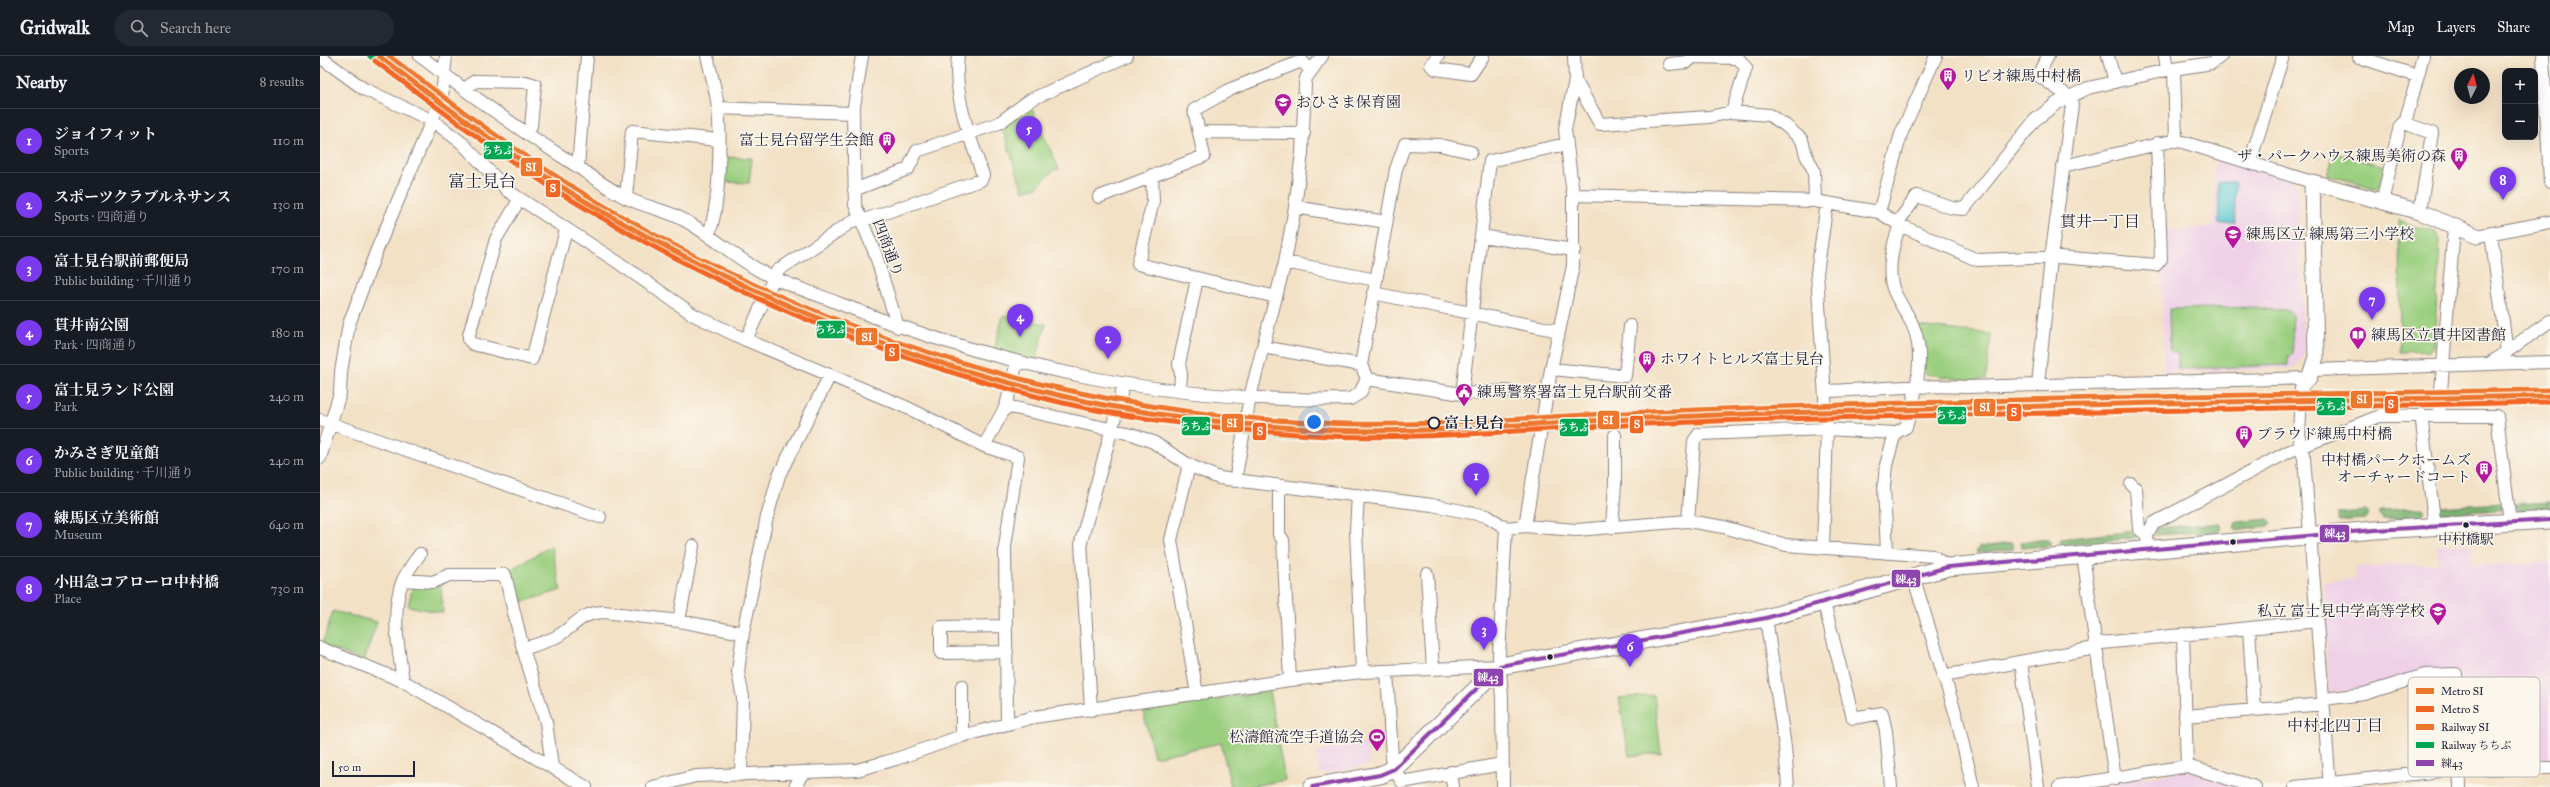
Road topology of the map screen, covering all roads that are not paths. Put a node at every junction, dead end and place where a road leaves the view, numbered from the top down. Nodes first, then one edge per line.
1 (420, 56) edge
2 (446, 56) edge
3 (587, 56) edge
4 (707, 56) edge
5 (862, 56) edge
6 (958, 56) edge
7 (1127, 56) edge
8 (1322, 56) edge
9 (1438, 56) edge
10 (1482, 56) edge
11 (1574, 56) edge
12 (1936, 56) edge
13 (2048, 56) edge
14 (2108, 56) edge
15 (2165, 56) edge
16 (2221, 56) edge
17 (2283, 56) edge
18 (2424, 56) edge
19 (2543, 56) edge
20 (320, 58) edge
21 (2359, 58) dead end
22 (1301, 59) edge
23 (1670, 64) dead end
24 (2171, 69) junction
25 (1311, 72) junction
26 (444, 75) junction
27 (2417, 76) junction
28 (1574, 80) junction
29 (2115, 82) junction
30 (465, 89) junction
31 (2071, 98) junction
32 (718, 108) junction
33 (1732, 112) junction
34 (853, 114) junction
35 (433, 121) junction
36 (2404, 123) junction
37 (527, 132) junction
38 (1199, 132) junction
39 (1304, 133) junction
40 (968, 135) junction
41 (718, 140) junction
42 (2176, 140) junction
43 (2157, 143) junction
44 (1566, 144) junction
45 (1471, 152) dead end
46 (2250, 162) junction
47 (2063, 166) junction
48 (578, 167) junction
49 (1152, 175) junction
50 (2312, 182) junction
51 (2550, 182) edge
52 (854, 190) junction
53 (1573, 195) junction
54 (1099, 197) dead end
55 (626, 198) junction
56 (519, 200) junction
57 (1821, 202) junction
58 (2382, 202) junction
59 (1295, 207) junction
60 (1879, 212) junction
61 (2420, 212) junction
62 (860, 219) junction
63 (1386, 222) junction
64 (2550, 222) edge
65 (1899, 224) junction
66 (2454, 227) junction
67 (566, 230) junction
68 (708, 233) junction
69 (2484, 235) junction
70 (1481, 236) junction
71 (1574, 250) junction
72 (2052, 258) junction
73 (1285, 262) junction
74 (773, 276) junction
75 (1197, 279) junction
76 (1376, 280) junction
77 (1373, 293) junction
78 (1276, 297) junction
79 (1473, 312) junction
80 (2550, 321) edge
81 (1630, 326) dead end
82 (898, 327) junction
83 (1559, 330) junction
84 (746, 340) junction
85 (1263, 347) junction
86 (2507, 352) junction
87 (1017, 362) junction
88 (2550, 362) edge
89 (2489, 364) junction
90 (1361, 365) junction
91 (2445, 365) junction
92 (1551, 369) junction
93 (2311, 374) junction
94 (830, 375) junction
95 (1367, 379) junction
96 (1124, 384) junction
97 (2038, 384) junction
98 (1917, 385) junction
99 (1825, 390) junction
100 (1180, 391) junction
101 (1462, 394) junction
102 (1546, 394) junction
103 (1250, 397) junction
104 (1006, 406) junction
105 (2421, 415) junction
106 (2439, 416) junction
107 (325, 422) edge
108 (1111, 428) junction
109 (1827, 430) junction
110 (1896, 433) junction
111 (1615, 434) dead end
112 (984, 446) junction
113 (2301, 446) junction
114 (320, 458) edge
115 (1189, 465) junction
116 (1235, 481) junction
117 (2130, 484) dead end
118 (1279, 487) junction
119 (1358, 495) junction
120 (600, 517) dead end
121 (2550, 520) edge
122 (1688, 521) junction
123 (2510, 522) junction
124 (1525, 526) junction
125 (1612, 527) junction
126 (2436, 527) junction
127 (1506, 528) junction
128 (2310, 536) junction
129 (2148, 542) junction
130 (693, 546) dead end
131 (1822, 548) junction
132 (1887, 553) junction
133 (420, 554) dead end
134 (2083, 555) junction
135 (1948, 567) junction
136 (1427, 574) dead end
137 (1913, 576) junction
138 (403, 580) junction
139 (1824, 603) junction
140 (1766, 618) junction
141 (679, 621) junction
142 (2318, 621) junction
143 (1006, 626) junction
144 (2249, 628) junction
145 (743, 633) junction
146 (2183, 634) junction
147 (2095, 646) junction
148 (320, 648) edge
149 (523, 649) junction
150 (1007, 652) junction
151 (2021, 662) junction
152 (1500, 666) junction
153 (1433, 669) junction
154 (1387, 671) junction
155 (1362, 672) junction
156 (1943, 676) junction
157 (2419, 677) edge
158 (2456, 677) edge
159 (1290, 680) junction
160 (2408, 680) edge
161 (403, 681) junction
162 (962, 686) dead end
163 (1197, 694) junction
164 (2324, 701) junction
165 (2254, 709) junction
166 (1092, 710) junction
167 (2185, 716) junction
168 (1007, 723) junction
169 (962, 736) junction
170 (1502, 764) junction
171 (552, 766) junction
172 (2187, 766) junction
173 (2540, 768) edge
174 (2550, 768) edge
175 (803, 772) junction
176 (1451, 772) junction
177 (741, 775) junction
178 (2408, 775) edge
179 (2459, 777) edge
180 (2115, 779) junction
181 (1399, 780) edge
182 (2330, 785) edge
183 (2067, 786) edge
184 (586, 787) edge
185 (653, 787) edge
186 (795, 787) edge
187 (1312, 787) edge
188 (1452, 787) edge
189 (1503, 787) edge
190 (1788, 787) edge
191 (1891, 787) edge
192 (1973, 787) edge
193 (2038, 787) edge
194 (2255, 787) edge
195 (2295, 787) edge
196 (2460, 787) edge

1 - 26 street
2 - 26 street
3 - 48 street
4 - 32 street
5 - 34 street, 四商通り
6 - 40 street
7 - 40 street
8 - 25 street
9 - 10 street
11 - 28 street
12 - 60 street
13 - 31 street
14 - 29 street
15 - 24 street
16 - 24 street
17 - 46 street
18 - 27 street
19 - 51 street
20 - 35 street
21 - 27 street
22 - 25 street
22 - 38 street
23 - 33 street
24 - 29 street
24 - 42 street
25 - 39 street
26 - 30 street
26 - 35 street
27 - 36 street
28 - 33 street
28 - 44 street
29 - 31 street
30 - 37 street
30 - 37 street
31 - 47 street
31 - 65 street
32 - 34 street
32 - 41 street
33 - 57 street
34 - 52 street, 四商通り
35 - 56 street
35 - 107 street
36 - 58 street
36 - 61 street
37 - 48 street
38 - 39 street
38 - 49 street
39 - 59 street
40 - 52 street
40 - 62 street
41 - 55 street
41 - 68 street
42 - 43 street
42 - 46 street
43 - 47 street
43 - 72 street
44 - 53 street
44 - 70 street
45 - 63 street
46 - 50 street
47 - 72 street
48 - 55 street
49 - 54 street
49 - 75 street
50 - 58 street
50 - 93 street
52 - 62 street, 四商通り
53 - 57 street
53 - 71 street
55 - 68 street
56 - 67 street
56 - 67 street
57 - 60 street
57 - 99 street
58 - 61 street
59 - 63 street
59 - 73 street
60 - 65 street
61 - 66 street
62 - 74 street
62 - 82 street, 四商通り
63 - 76 street
64 - 69 street
65 - 72 street
65 - 98 street
66 - 69 street
66 - 91 street
67 - 84 street
68 - 74 street
69 - 86 street
70 - 71 street
70 - 79 street
71 - 83 street
72 - 97 street
73 - 76 street
73 - 78 street
74 - 82 street
74 - 84 street
75 - 78 street
75 - 100 street
76 - 77 street
77 - 79 street
77 - 90 street
78 - 85 street
79 - 83 street
79 - 101 street
80 - 86 street
81 - 92 street
82 - 87 street
83 - 92 street
84 - 94 street
85 - 90 street
85 - 103 street
86 - 89 street
87 - 96 street
87 - 104 street
88 - 89 street
89 - 91 street
90 - 95 street
91 - 93 street
91 - 106 street
92 - 102 street
93 - 97 street
93 - 113 street
94 - 112 street
94 - 145 street
95 - 101 street
95 - 103 street
96 - 100 street
96 - 108 street
97 - 98 street
98 - 99 street
98 - 110 street
99 - 109 street
100 - 103 street
101 - 102 street
102 - 124 street
103 - 116 street
104 - 108 street
104 - 112 street
105 - 106 street
105 - 113 street
105 - 126 street
106 - 123 street
107 - 114 street
107 - 120 street
108 - 115 street
108 - 166 street
109 - 110 street
109 - 122 street
109 - 131 street
110 - 132 street
111 - 125 street
112 - 143 street
113 - 128 street
113 - 129 street
115 - 116 street
115 - 163 street
116 - 118 street
117 - 129 street
118 - 119 street
118 - 159 street
119 - 127 street
119 - 155 street
121 - 123 main road
122 - 125 street
122 - 131 street
123 - 126 main road
124 - 125 street
124 - 127 street
126 - 128 main road
127 - 152 street
128 - 129 main road
128 - 142 street
129 - 134 main road
130 - 141 street
131 - 132 street
132 - 135 street
133 - 138 street
134 - 135 main road
134 - 147 street
135 - 137 main road
136 - 153 street
137 - 139 main road
137 - 156 street
138 - 149 street
138 - 161 street
139 - 140 main road
139 - 191 street
140 - 152 main road
140 - 190 street
141 - 145 street
141 - 149 street
142 - 144 street
142 - 164 street
143 - 150 street
143 - 150 street
144 - 146 street
144 - 165 street
145 - 177 street
146 - 147 street
146 - 167 street
147 - 151 street
147 - 180 street
148 - 161 street
149 - 171 street
150 - 168 street
151 - 156 street
151 - 193 street
152 - 153 street
152 - 170 street
152 - 181 main road
153 - 154 street
154 - 155 street
154 - 181 street
155 - 159 street
156 - 192 street
157 - 158 street
159 - 163 street
160 - 164 street
161 - 171 street
162 - 169 street
163 - 166 street
164 - 165 street
164 - 182 street
165 - 167 street
166 - 168 street
167 - 172 street
168 - 169 street
169 - 175 street
170 - 176 street
170 - 189 street
171 - 184 street
172 - 180 street
172 - 194 street
173 - 174 street
175 - 177 street
175 - 186 street
176 - 181 street
176 - 188 street
177 - 185 street
178 - 182 street
179 - 196 street
180 - 183 street
181 - 187 main road
182 - 195 street

